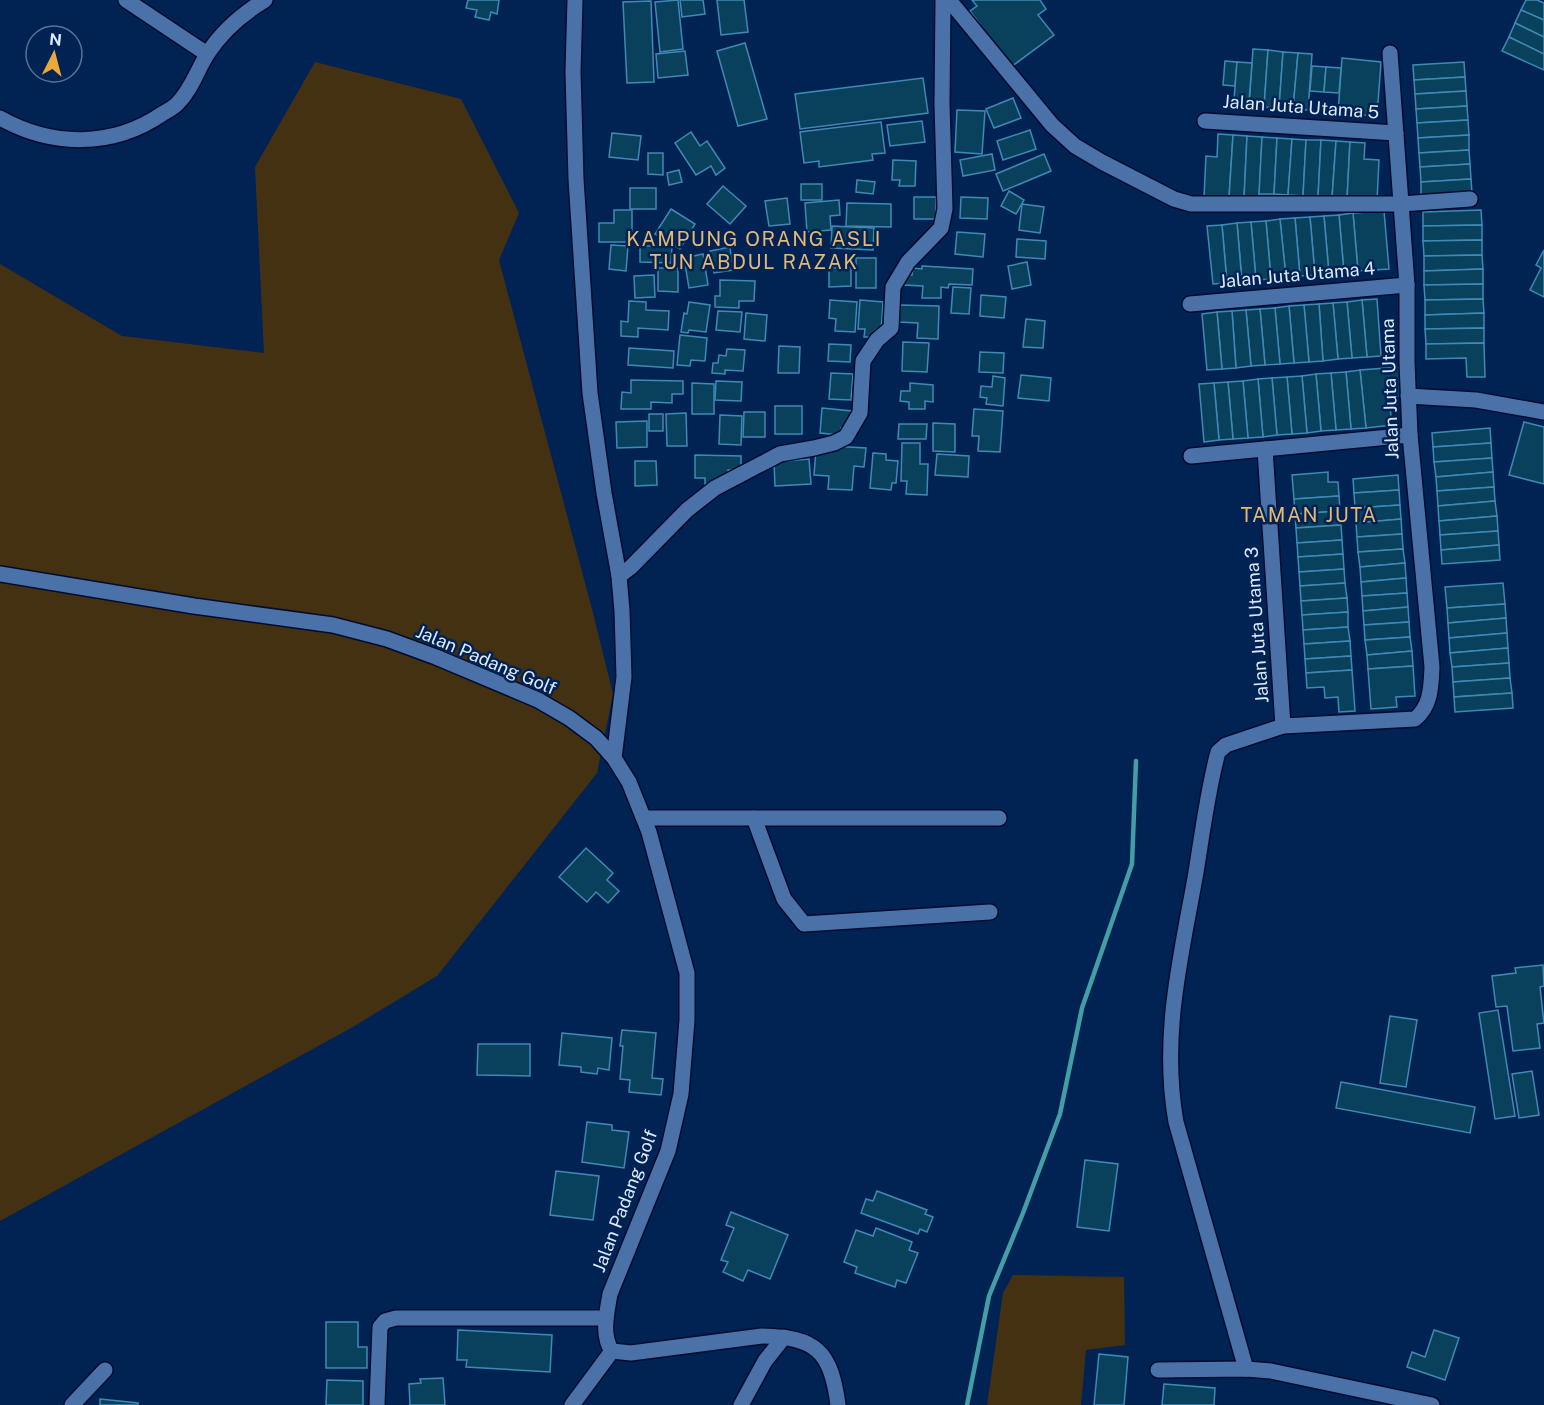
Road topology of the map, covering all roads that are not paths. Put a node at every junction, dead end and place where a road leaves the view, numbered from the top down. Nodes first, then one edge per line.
1 (126, 0) edge
2 (265, 0) edge
3 (575, 0) edge
4 (943, 0) edge
5 (949, 0) edge
6 (1390, 53) dead end
7 (207, 54) junction
8 (0, 118) edge
9 (1205, 121) dead end
10 (1396, 133) junction
11 (1470, 199) dead end
12 (1401, 204) junction
13 (1407, 285) junction
14 (1190, 304) dead end
15 (1408, 396) junction
16 (1544, 412) edge
17 (1410, 435) junction
18 (1265, 449) junction
19 (1191, 456) dead end
20 (0, 574) edge
21 (619, 576) junction
22 (1282, 726) junction
23 (614, 758) junction
24 (644, 818) junction
25 (754, 818) junction
26 (999, 818) dead end
27 (990, 912) dead end
28 (606, 1318) junction
29 (784, 1337) junction
30 (612, 1351) junction
31 (1246, 1368) junction
32 (105, 1370) dead end
33 (1158, 1370) dead end
34 (1367, 1392) junction
35 (377, 1404) edge
36 (72, 1405) edge
37 (572, 1405) edge
38 (741, 1405) edge
39 (838, 1405) edge
40 (1379, 1405) edge
41 (1432, 1405) edge

1 - 7 street
2 - 7 street
3 - 21 street
4 - 21 street
5 - 12 street
6 - 10 street, Jalan Juta Utama
7 - 8 street
9 - 10 street, Jalan Juta Utama 5
10 - 12 street, Jalan Juta Utama
11 - 12 street
12 - 13 street, Jalan Juta Utama
13 - 14 street, Jalan Juta Utama 4
13 - 15 street, Jalan Juta Utama
15 - 16 street
15 - 17 street, Jalan Juta Utama
17 - 18 street
17 - 22 street, Jalan Juta Utama
18 - 19 street
18 - 22 street, Jalan Juta Utama 3
20 - 23 street, Jalan Padang Golf
21 - 23 street
22 - 31 street
23 - 24 street, Jalan Padang Golf
24 - 25 street
24 - 28 street, Jalan Padang Golf
25 - 26 street
25 - 27 street
28 - 30 street, Jalan Padang Golf
28 - 35 street
29 - 30 street
29 - 38 street
29 - 39 street
30 - 37 street
31 - 33 street
31 - 34 street
32 - 36 street
34 - 40 street
34 - 41 street

